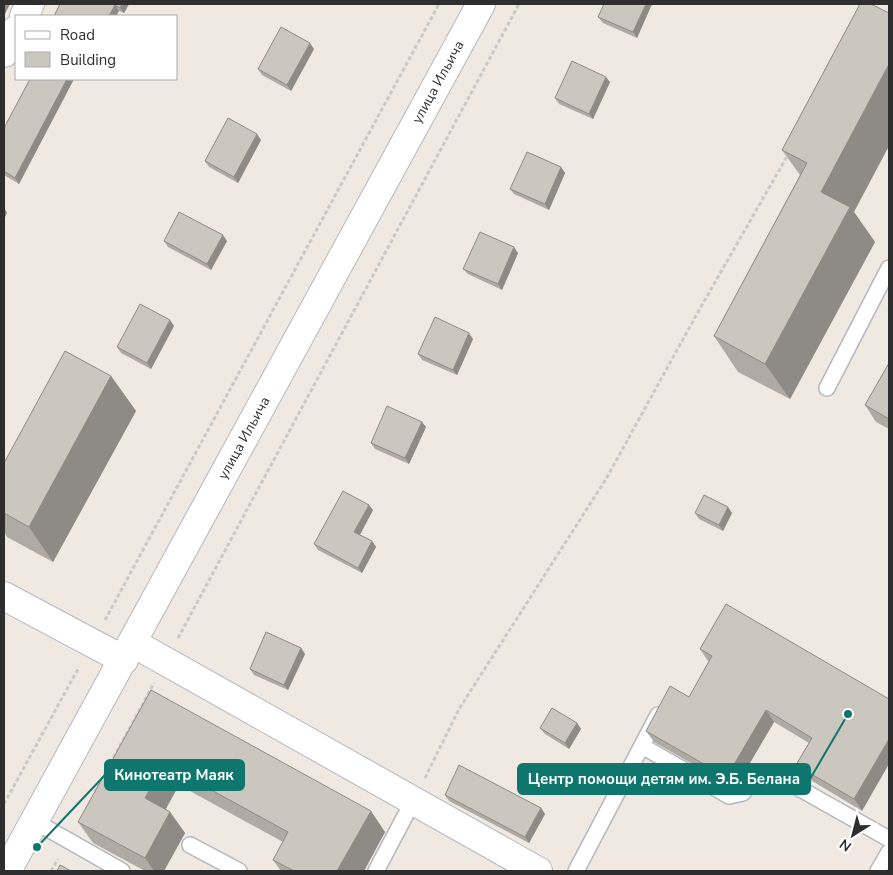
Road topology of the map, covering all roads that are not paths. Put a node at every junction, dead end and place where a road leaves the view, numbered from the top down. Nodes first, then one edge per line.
1 (481, 4) edge
2 (15, 32) edge
3 (4, 53) edge
4 (889, 268) edge
5 (827, 388) dead end
6 (4, 596) edge
7 (128, 652) junction
8 (666, 700) edge
9 (642, 746) junction
10 (413, 801) junction
11 (34, 821) junction
12 (889, 839) edge
13 (190, 845) dead end
14 (889, 852) edge
15 (7, 871) edge
16 (122, 871) edge
17 (239, 871) edge
18 (376, 871) edge
19 (538, 871) edge
20 (576, 871) edge
21 (878, 871) edge

1 - 7 street, улица Ильича
2 - 3 street
4 - 5 lane
6 - 7 street
7 - 10 street
7 - 11 street, улица Ильича
8 - 9 lane
9 - 12 lane
9 - 20 lane
10 - 18 lane
10 - 19 street
11 - 15 street, улица Ильича
11 - 16 lane
13 - 17 lane
14 - 21 lane

